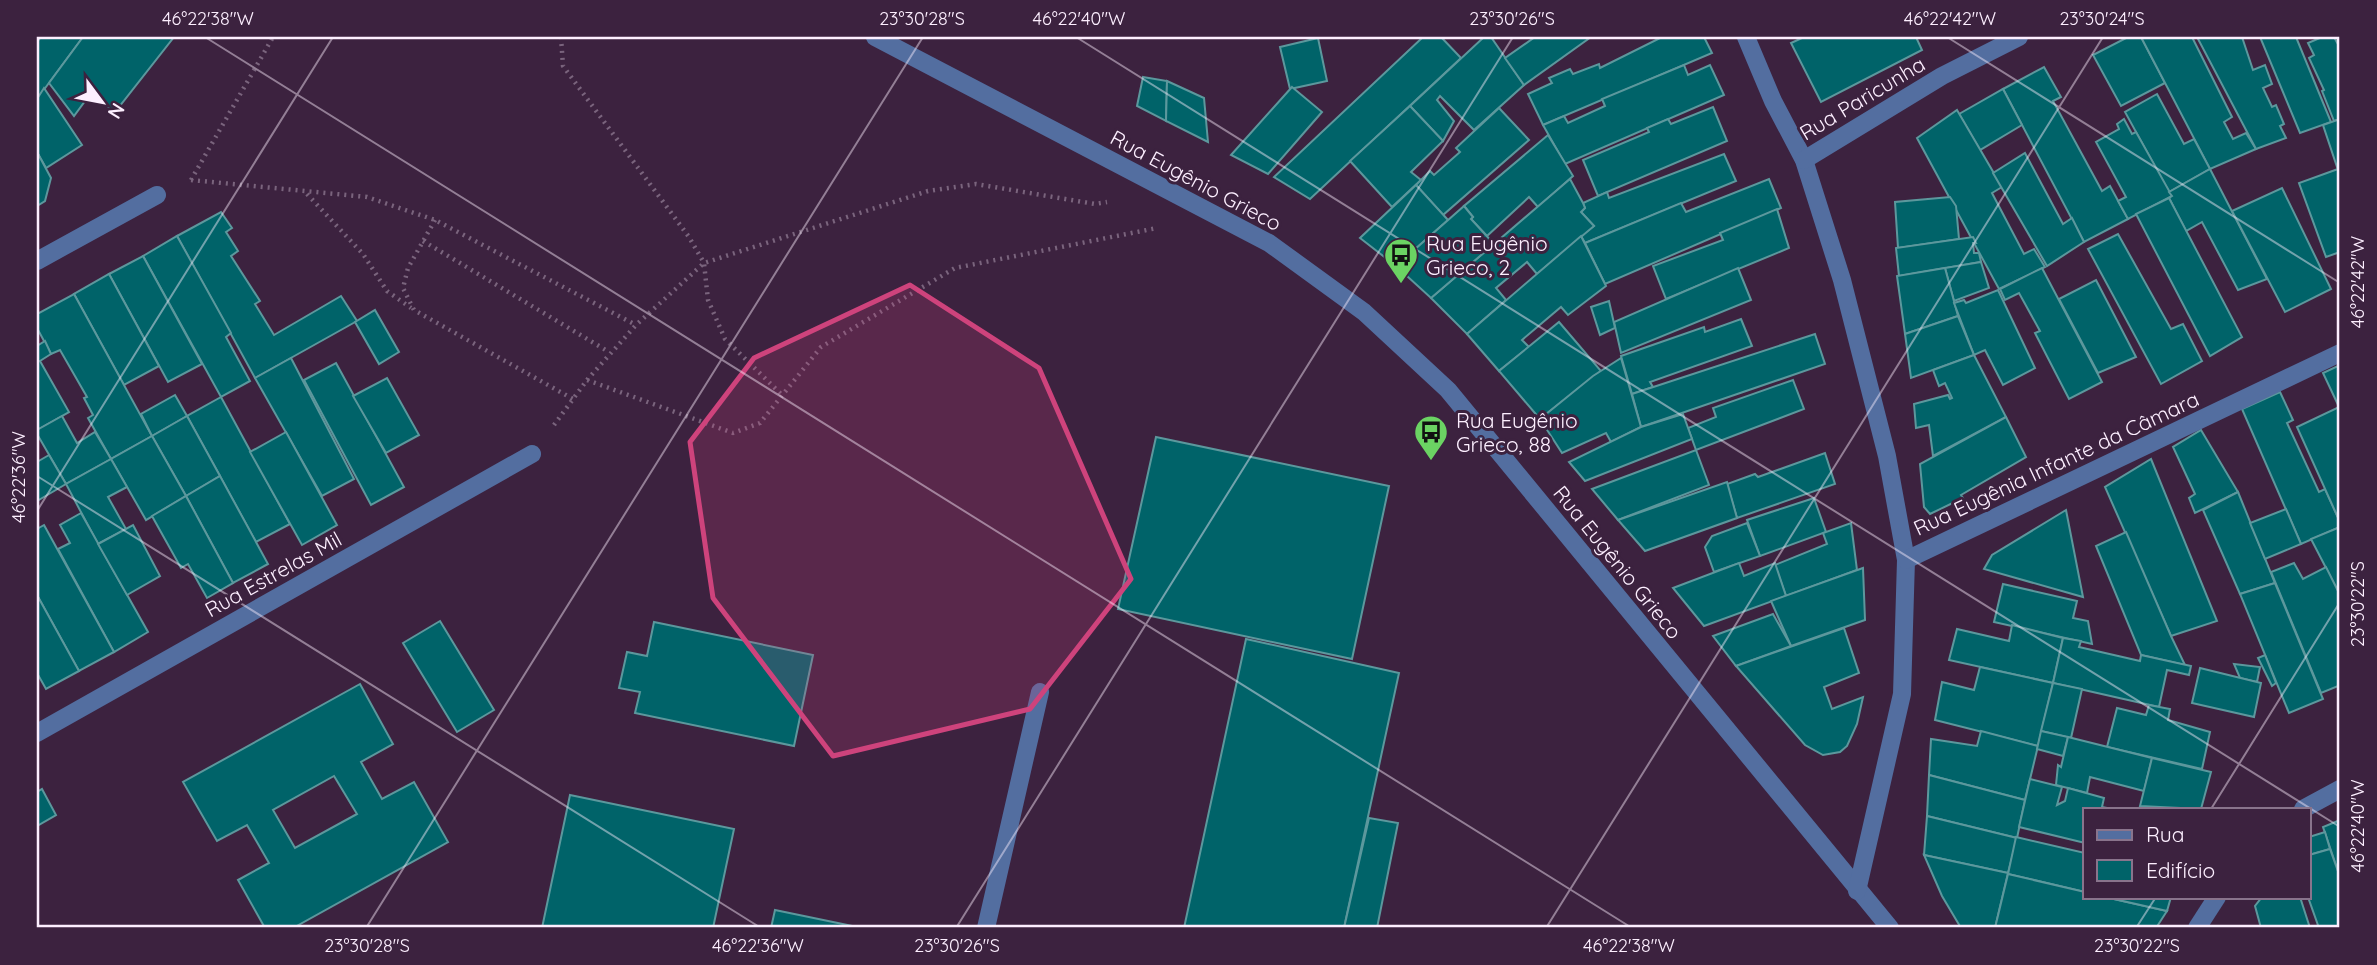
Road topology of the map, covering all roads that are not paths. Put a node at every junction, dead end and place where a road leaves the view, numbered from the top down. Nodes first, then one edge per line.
1 (876, 37) edge
2 (1746, 37) edge
3 (2019, 37) edge
4 (1804, 160) junction
5 (156, 195) road end
6 (37, 261) edge
7 (2340, 354) edge
8 (532, 454) road end
9 (1906, 560) junction
10 (1040, 691) dead end
11 (37, 733) edge
12 (2340, 789) edge
13 (2305, 808) edge
14 (1857, 891) junction
15 (2216, 898) edge
16 (986, 928) edge
17 (1890, 928) edge
18 (2197, 928) edge

1 - 14 street, Rua Eugênio Grieco
2 - 4 street
3 - 4 street, Rua Paricunha
4 - 9 street
5 - 6 street
7 - 9 street, Rua Eugênia Infante da Câmara
8 - 11 street, Rua Estrelas Mil
9 - 14 street, Rua Eugênia Infante da Câmara
10 - 16 street
12 - 13 street
14 - 17 street, Rua Eugênio Grieco
15 - 18 street

